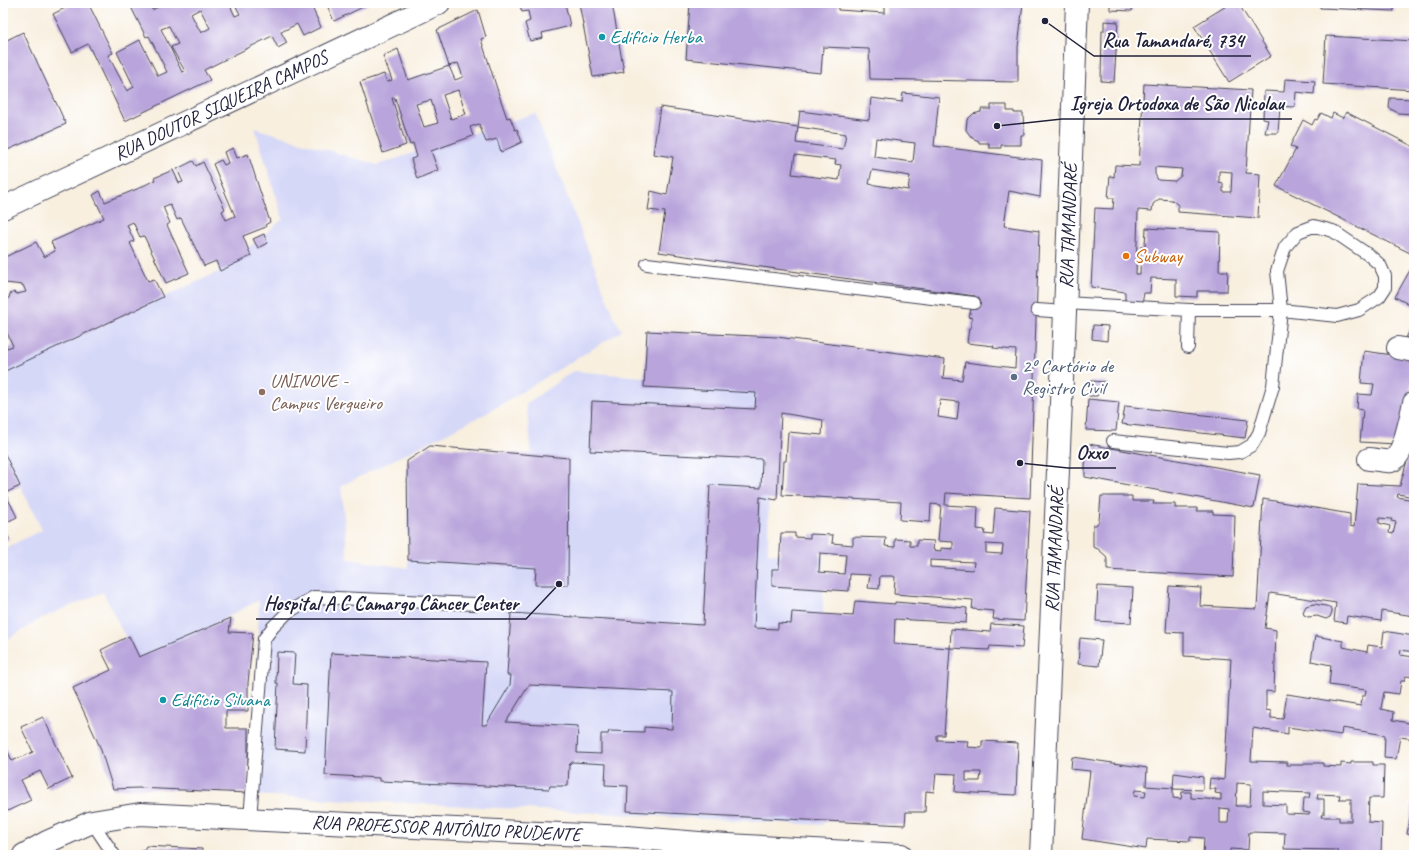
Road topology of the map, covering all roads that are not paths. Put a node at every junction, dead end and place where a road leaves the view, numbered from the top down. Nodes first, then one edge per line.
1 (439, 3) edge
2 (1077, 3) edge
3 (3, 208) edge
4 (647, 264) dead end
5 (974, 303) dead end
6 (1065, 308) junction
7 (1037, 310) dead end
8 (1189, 310) junction
9 (1281, 310) junction
10 (1188, 347) dead end
11 (1414, 403) edge
12 (1113, 441) dead end
13 (1369, 459) dead end
14 (475, 604) dead end
15 (250, 819) junction
16 (92, 822) junction
17 (711, 849) edge
18 (24, 855) edge
19 (114, 855) edge
20 (901, 855) edge
21 (1040, 855) edge

1 - 3 street, RUA DOUTOR SIQUEIRA CAMPOS
2 - 6 street, RUA TAMANDARÉ
4 - 5 lane
6 - 7 lane
6 - 8 lane
6 - 21 street, RUA TAMANDARÉ
8 - 9 lane
8 - 10 lane
9 - 9 lane
9 - 12 lane
11 - 13 street
14 - 15 lane
15 - 16 street, RUA PROFESSOR ANTÔNIO PRUDENTE
15 - 17 street, RUA PROFESSOR ANTÔNIO PRUDENTE
16 - 18 street, RUA PROFESSOR ANTÔNIO PRUDENTE
16 - 19 lane
17 - 20 street, RUA PROFESSOR ANTÔNIO PRUDENTE

